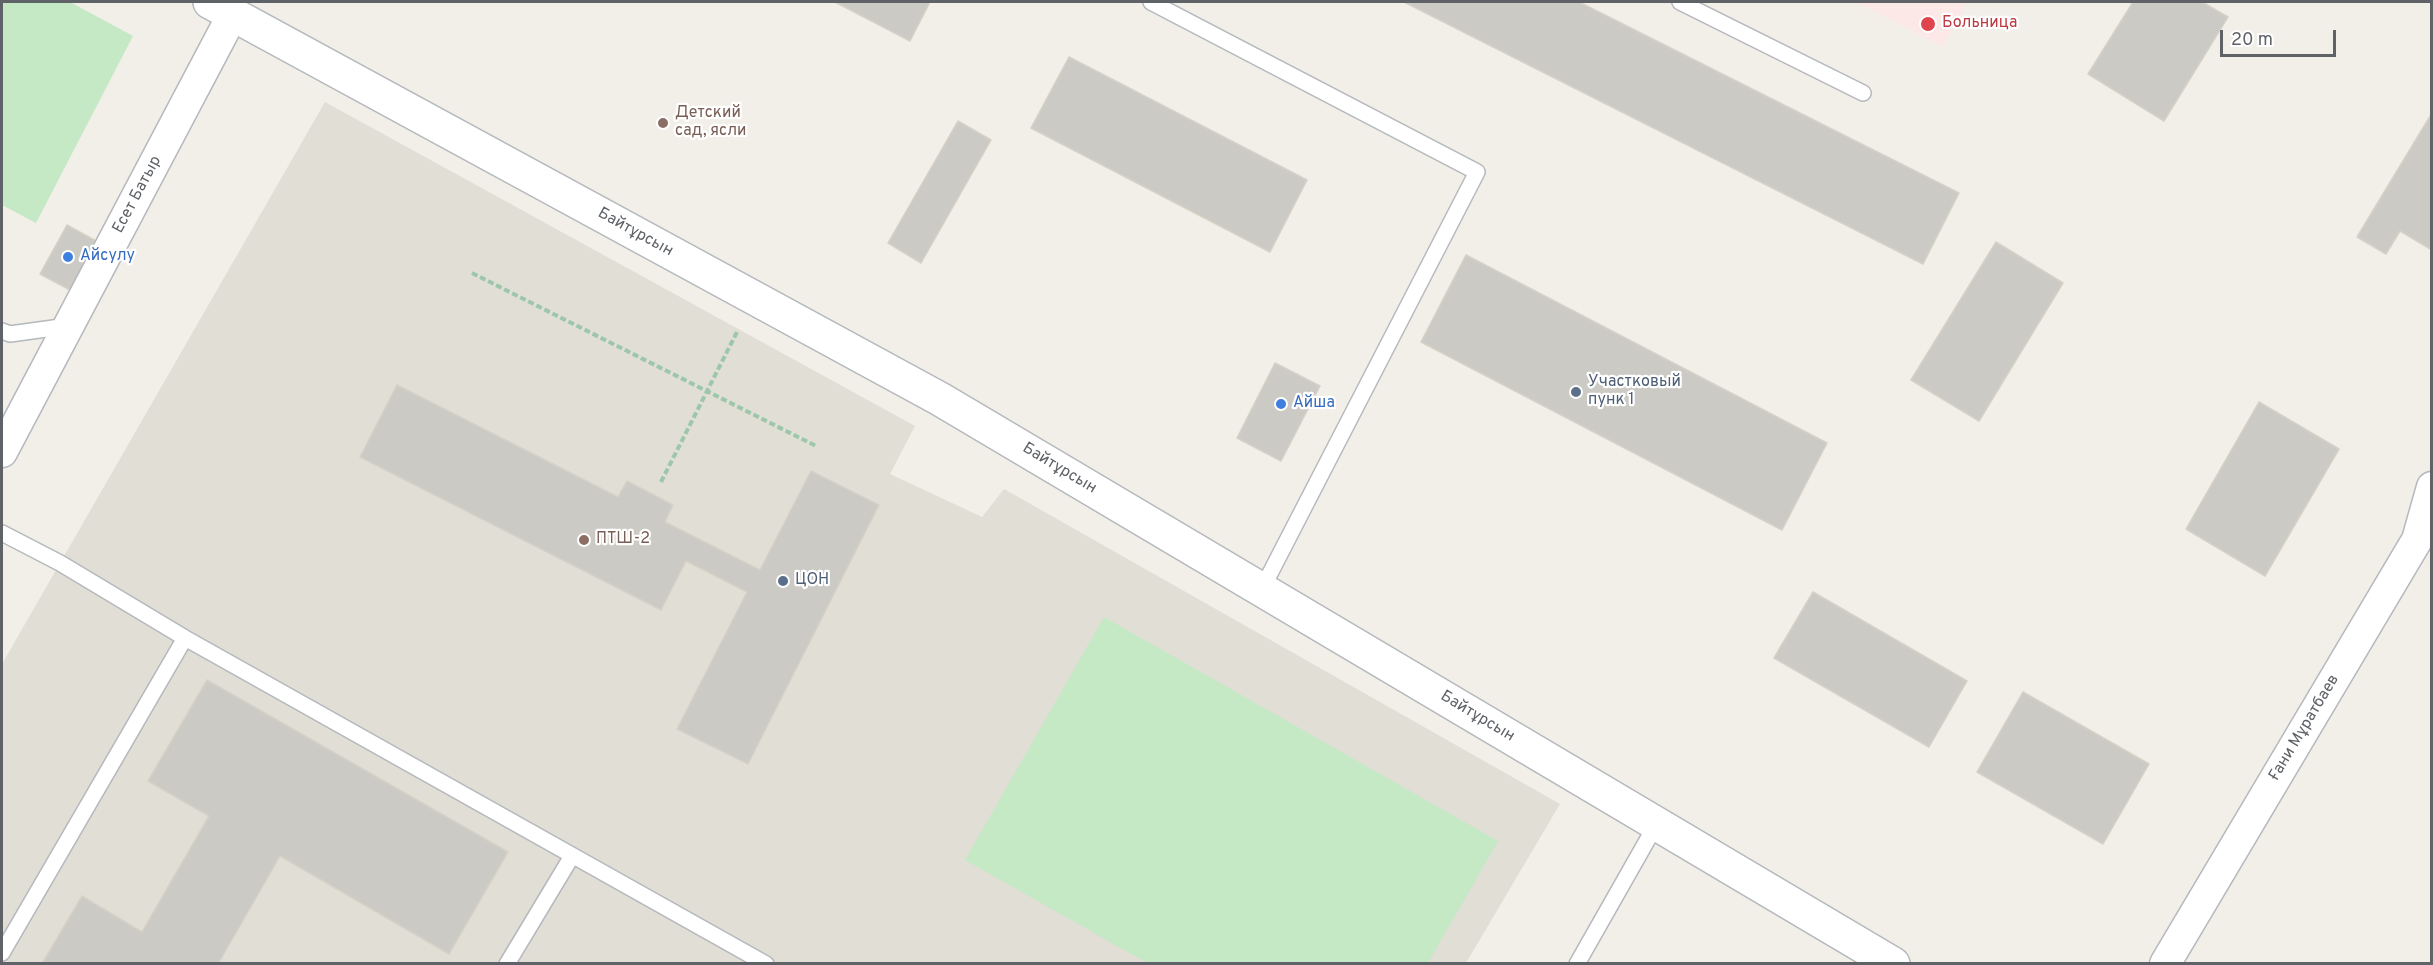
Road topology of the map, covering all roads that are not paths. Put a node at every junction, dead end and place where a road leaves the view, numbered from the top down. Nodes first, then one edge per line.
1 (1151, 2) edge
2 (1680, 2) edge
3 (228, 6) edge
4 (1863, 93) dead end
5 (68, 326) junction
6 (2, 330) edge
7 (2, 452) edge
8 (2432, 487) edge
9 (2, 533) edge
10 (1262, 589) junction
11 (186, 638) junction
12 (1657, 823) junction
13 (572, 856) junction
14 (2, 953) edge
15 (507, 963) edge
16 (766, 963) edge
17 (1577, 963) edge
18 (1893, 963) edge
19 (2165, 963) edge

1 - 10 lane
2 - 4 lane
3 - 5 street, Есет Батыр
3 - 10 street, Байтұрсын
5 - 6 lane
5 - 7 street, Есет Батыр
8 - 19 street, Ғани Мұратбаев
9 - 11 lane
10 - 12 street, Байтұрсын
11 - 13 lane
11 - 14 lane
12 - 17 lane
12 - 18 street, Байтұрсын
13 - 15 lane
13 - 16 lane

